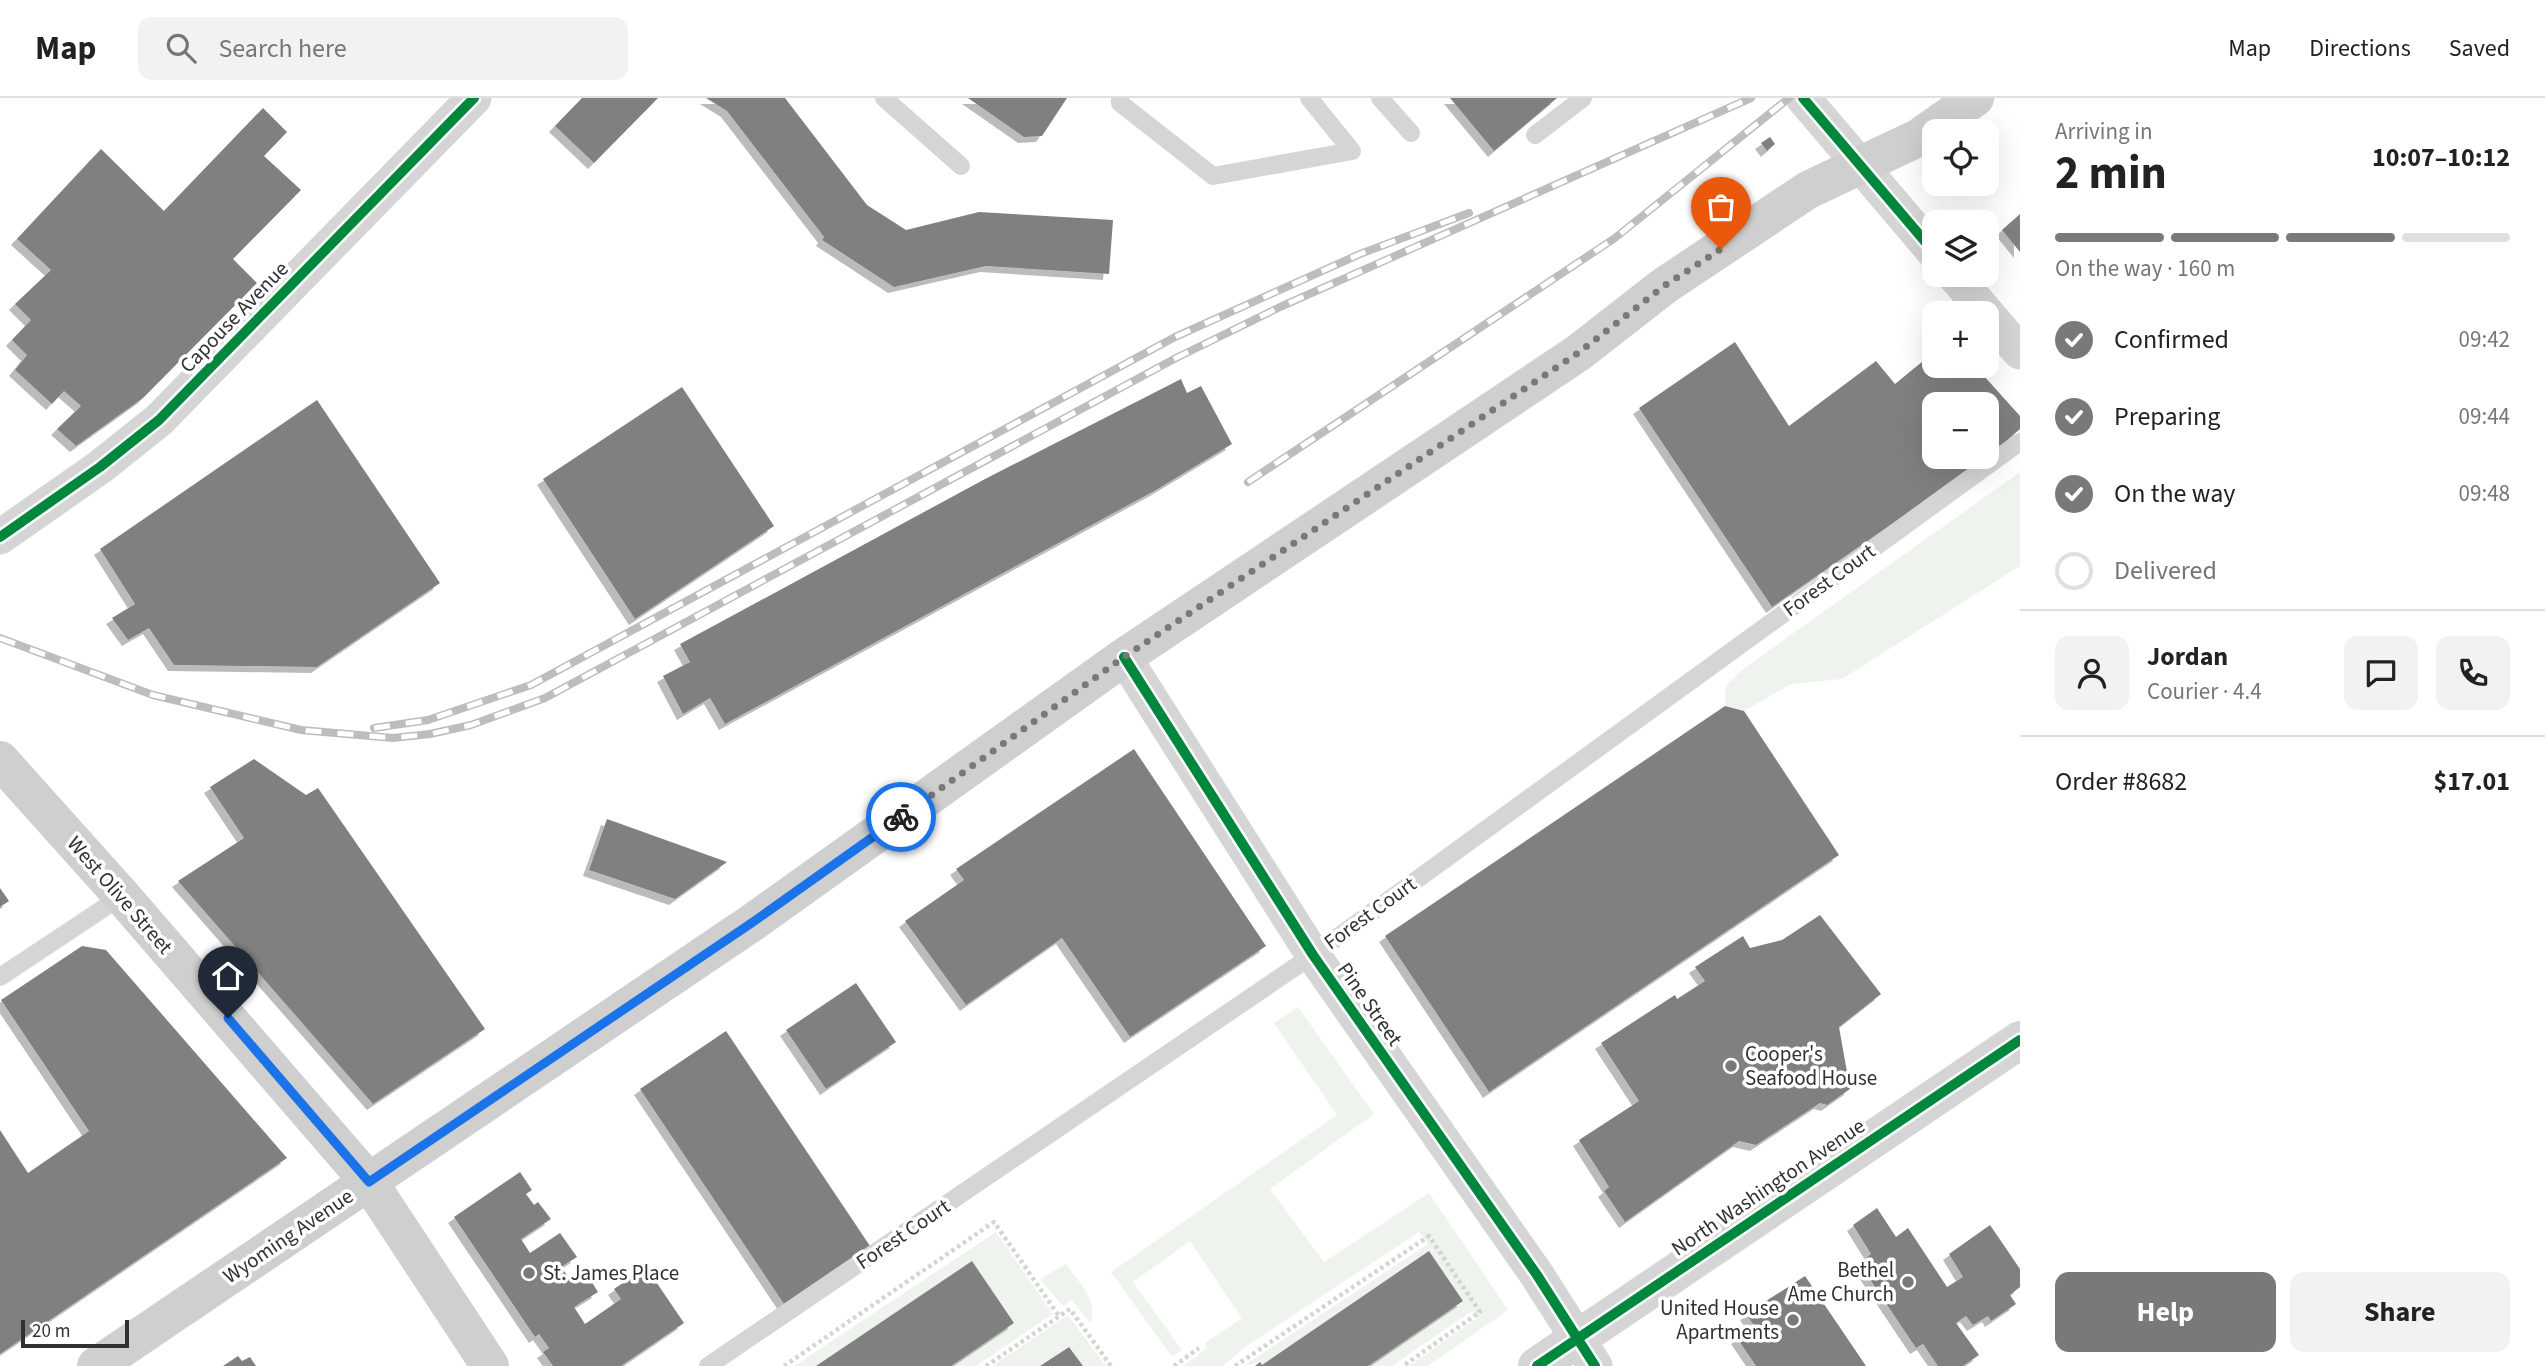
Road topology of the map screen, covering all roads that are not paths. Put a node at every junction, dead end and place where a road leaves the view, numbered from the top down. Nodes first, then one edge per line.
1 (474, 98) edge
2 (884, 98) edge
3 (1119, 98) edge
4 (1309, 98) edge
5 (1380, 98) edge
6 (1583, 98) edge
7 (1803, 98) edge
8 (1975, 98) edge
9 (1411, 133) dead end
10 (1535, 135) dead end
11 (961, 166) dead end
12 (1860, 166) junction
13 (1922, 238) edge
14 (1964, 287) edge
15 (2020, 352) edge
16 (2020, 442) edge
17 (0, 537) edge
18 (1124, 657) junction
19 (0, 760) edge
20 (122, 896) junction
21 (1313, 955) junction
22 (0, 977) edge
23 (2020, 1040) edge
24 (369, 1182) junction
25 (1586, 1352) edge
26 (96, 1366) edge
27 (491, 1366) edge
28 (708, 1366) edge
29 (1537, 1366) edge

1 - 17 street, Capouse Avenue
2 - 11 lane
3 - 4 lane
5 - 9 lane
6 - 10 lane
7 - 12 street
8 - 12 main road, Wyoming Avenue
12 - 13 street
12 - 18 main road, Wyoming Avenue
14 - 15 street
16 - 21 lane, Forest Court
18 - 21 street, Pine Street
18 - 24 main road, Wyoming Avenue
19 - 20 main road, West Olive Street
20 - 22 lane
20 - 24 main road, West Olive Street
21 - 25 street, Pine Street
21 - 28 lane, Forest Court
23 - 25 street, North Washington Avenue
24 - 26 main road, Wyoming Avenue
24 - 27 main road, West Olive Street
25 - 29 street, North Washington Avenue

